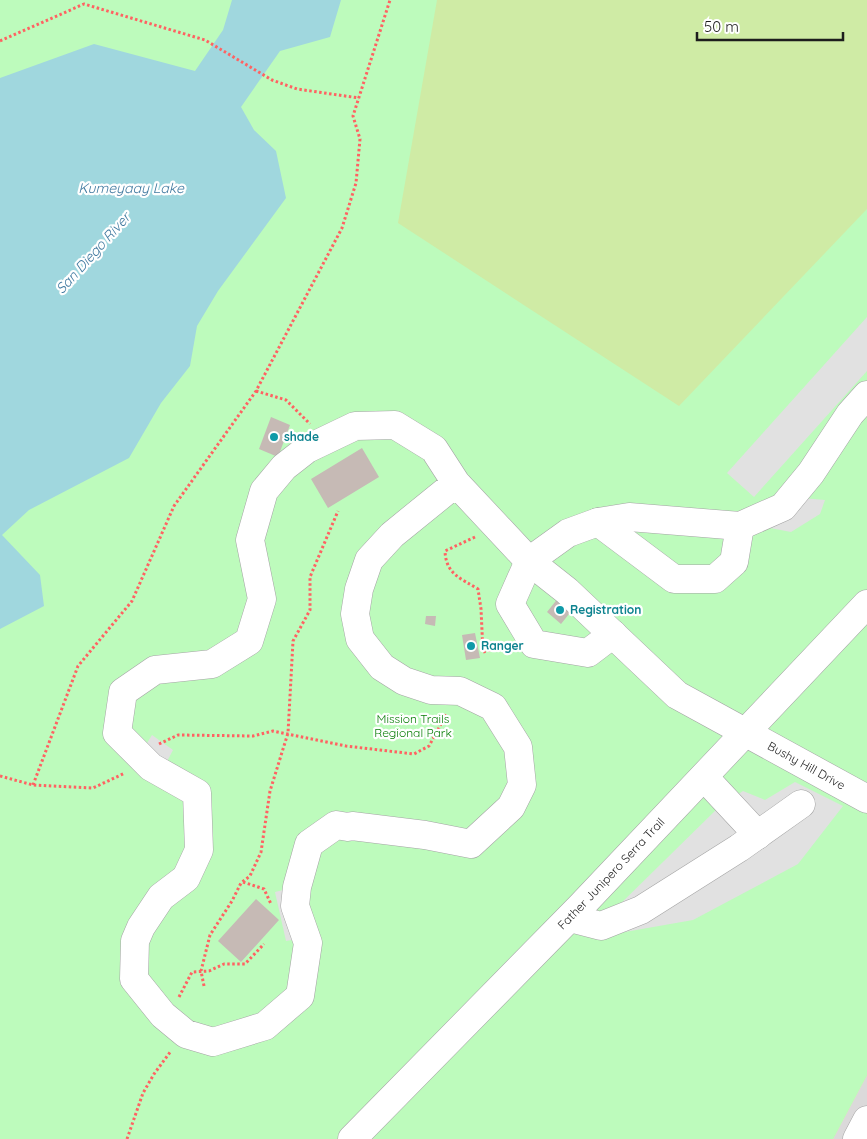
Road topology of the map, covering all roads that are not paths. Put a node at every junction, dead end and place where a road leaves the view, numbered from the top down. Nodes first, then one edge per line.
1 (867, 395) edge
2 (456, 484) junction
3 (598, 522) junction
4 (740, 526) junction
5 (529, 561) junction
6 (867, 604) edge
7 (613, 634) junction
8 (746, 732) junction
9 (704, 777) junction
10 (867, 799) edge
11 (801, 804) dead end
12 (758, 835) junction
13 (570, 918) junction
14 (867, 1120) edge
15 (352, 1139) edge
16 (856, 1139) edge

1 - 4 street
2 - 2 street, Bushy Hill Drive
2 - 5 street, Bushy Hill Drive
3 - 4 street
3 - 4 street
3 - 5 street
5 - 7 street, Bushy Hill Drive
5 - 7 street
6 - 8 street, Father Junipero Serra Trail
7 - 8 street, Bushy Hill Drive
8 - 9 street, Father Junipero Serra Trail
8 - 10 street, Bushy Hill Drive
9 - 12 street
9 - 13 street, Father Junipero Serra Trail
11 - 12 street
12 - 13 street
13 - 15 street, Father Junipero Serra Trail
14 - 16 street

